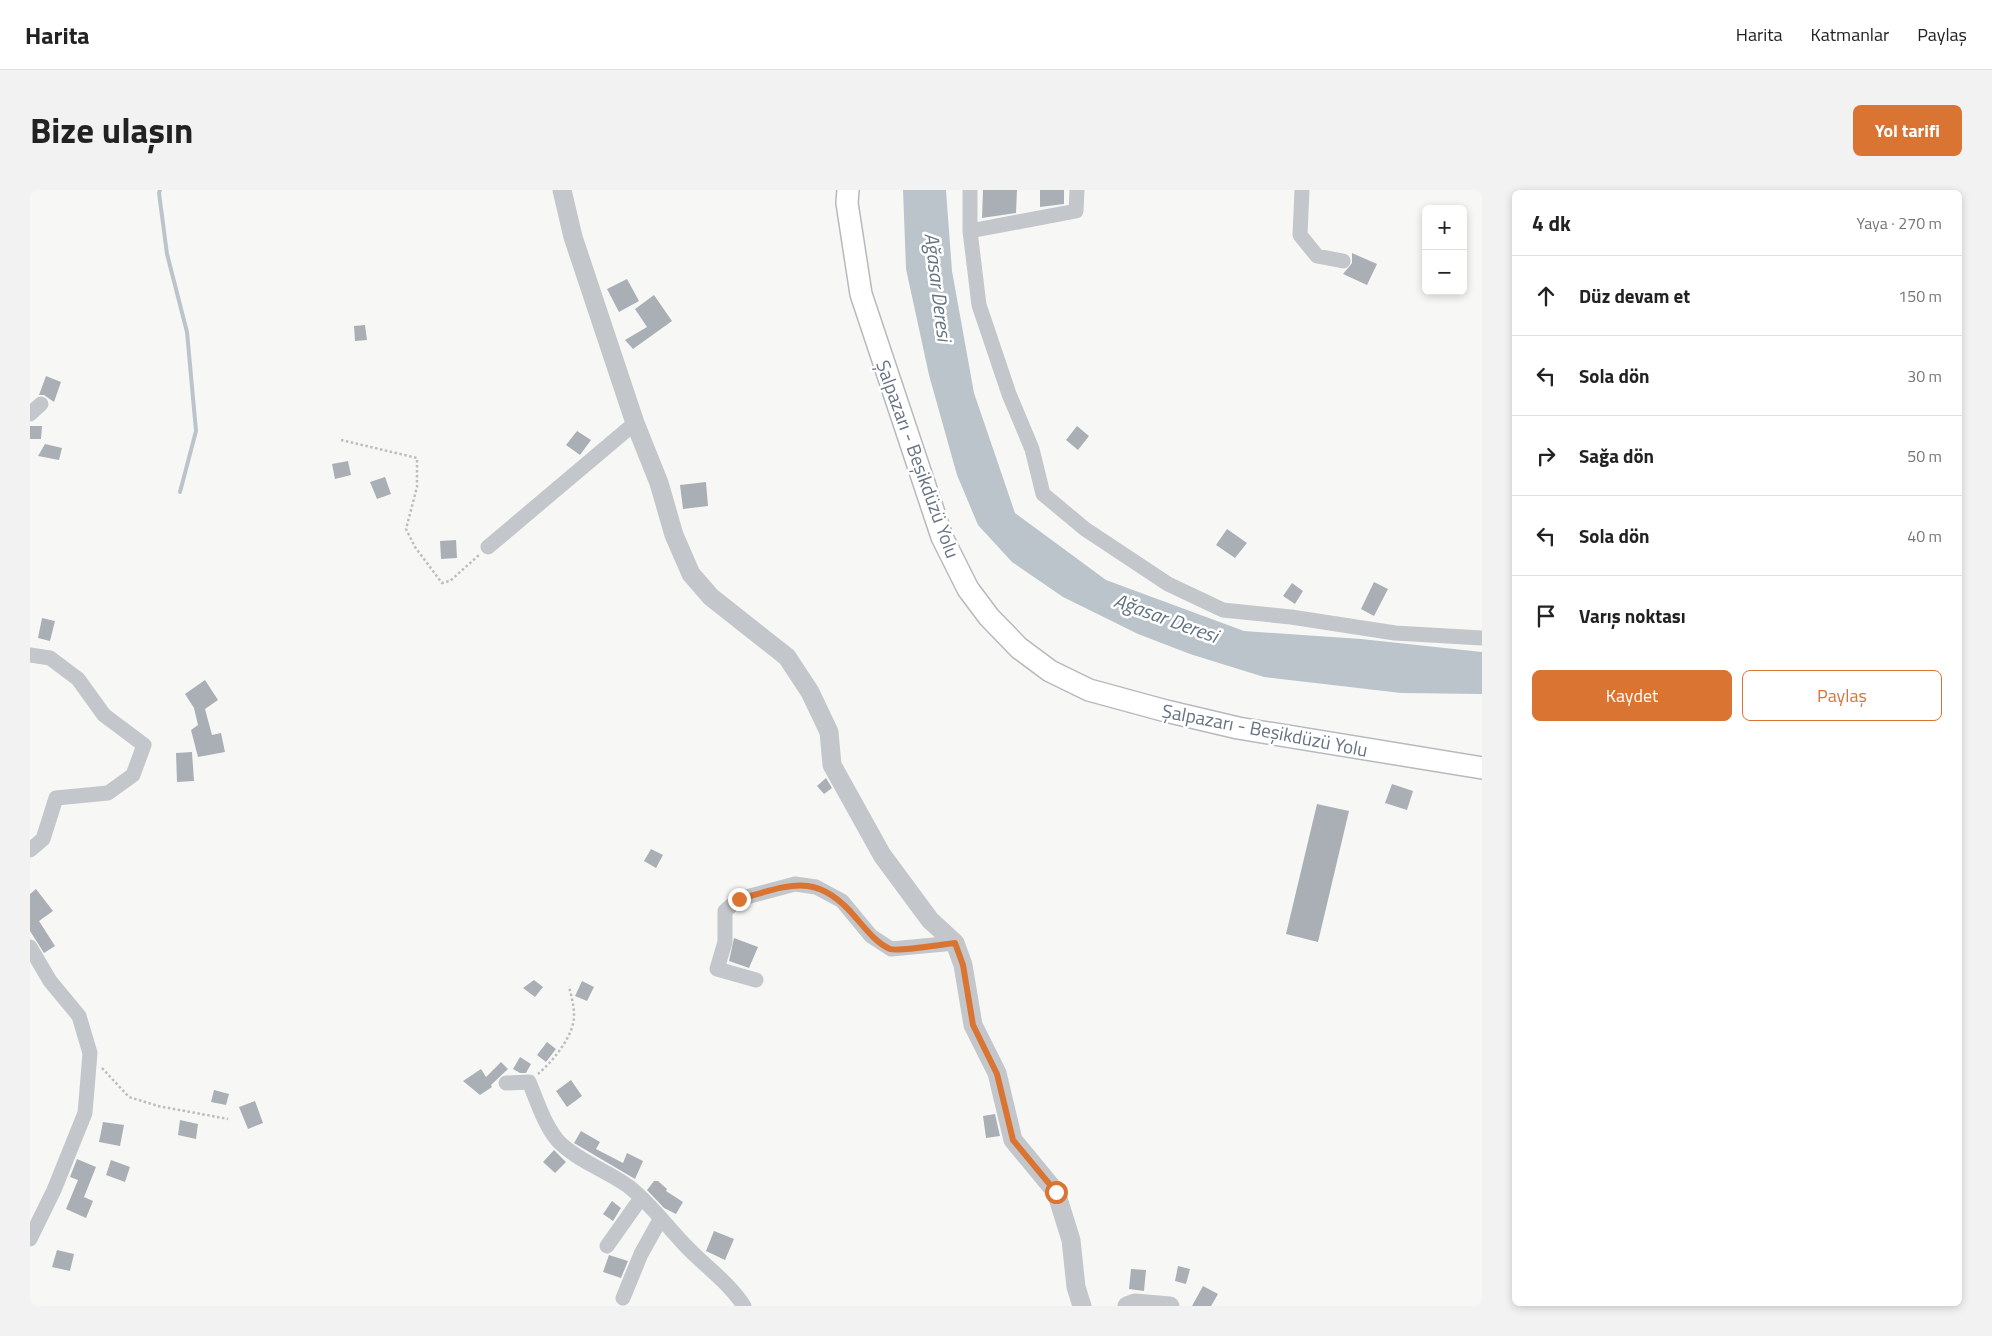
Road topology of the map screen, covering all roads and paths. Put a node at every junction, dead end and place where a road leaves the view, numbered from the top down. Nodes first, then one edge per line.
1 (562, 190) edge
2 (848, 190) edge
3 (970, 190) edge
4 (1076, 190) edge
5 (1302, 190) edge
6 (970, 231) junction
7 (1343, 261) dead end
8 (41, 404) dead end
9 (30, 414) edge
10 (635, 422) junction
11 (340, 440) dead end
12 (488, 547) joint
13 (1482, 638) edge
14 (30, 655) edge
15 (1482, 768) edge
16 (30, 850) edge
17 (955, 943) junction
18 (30, 948) edge
19 (756, 980) dead end
20 (569, 986) dead end
21 (90, 1053) junction
22 (529, 1082) junction
23 (506, 1083) dead end
24 (228, 1119) dead end
25 (641, 1198) junction
26 (661, 1218) junction
27 (30, 1239) edge
28 (607, 1246) dead end
29 (623, 1298) dead end
30 (744, 1306) edge
31 (1082, 1306) edge
32 (1127, 1306) edge
33 (1168, 1306) edge

1 - 10 street
2 - 15 main road, Şalpazarı - Beşikdüzü Yolu
3 - 6 street
4 - 6 street
5 - 7 street
6 - 13 street
8 - 9 street
10 - 12 street
10 - 17 street
11 - 12 path
14 - 16 street
17 - 19 street
17 - 31 street
18 - 21 street
20 - 22 path
21 - 24 path
21 - 27 street
22 - 23 street
22 - 25 street
25 - 26 street
25 - 28 street
26 - 29 street
26 - 30 street
32 - 33 street

